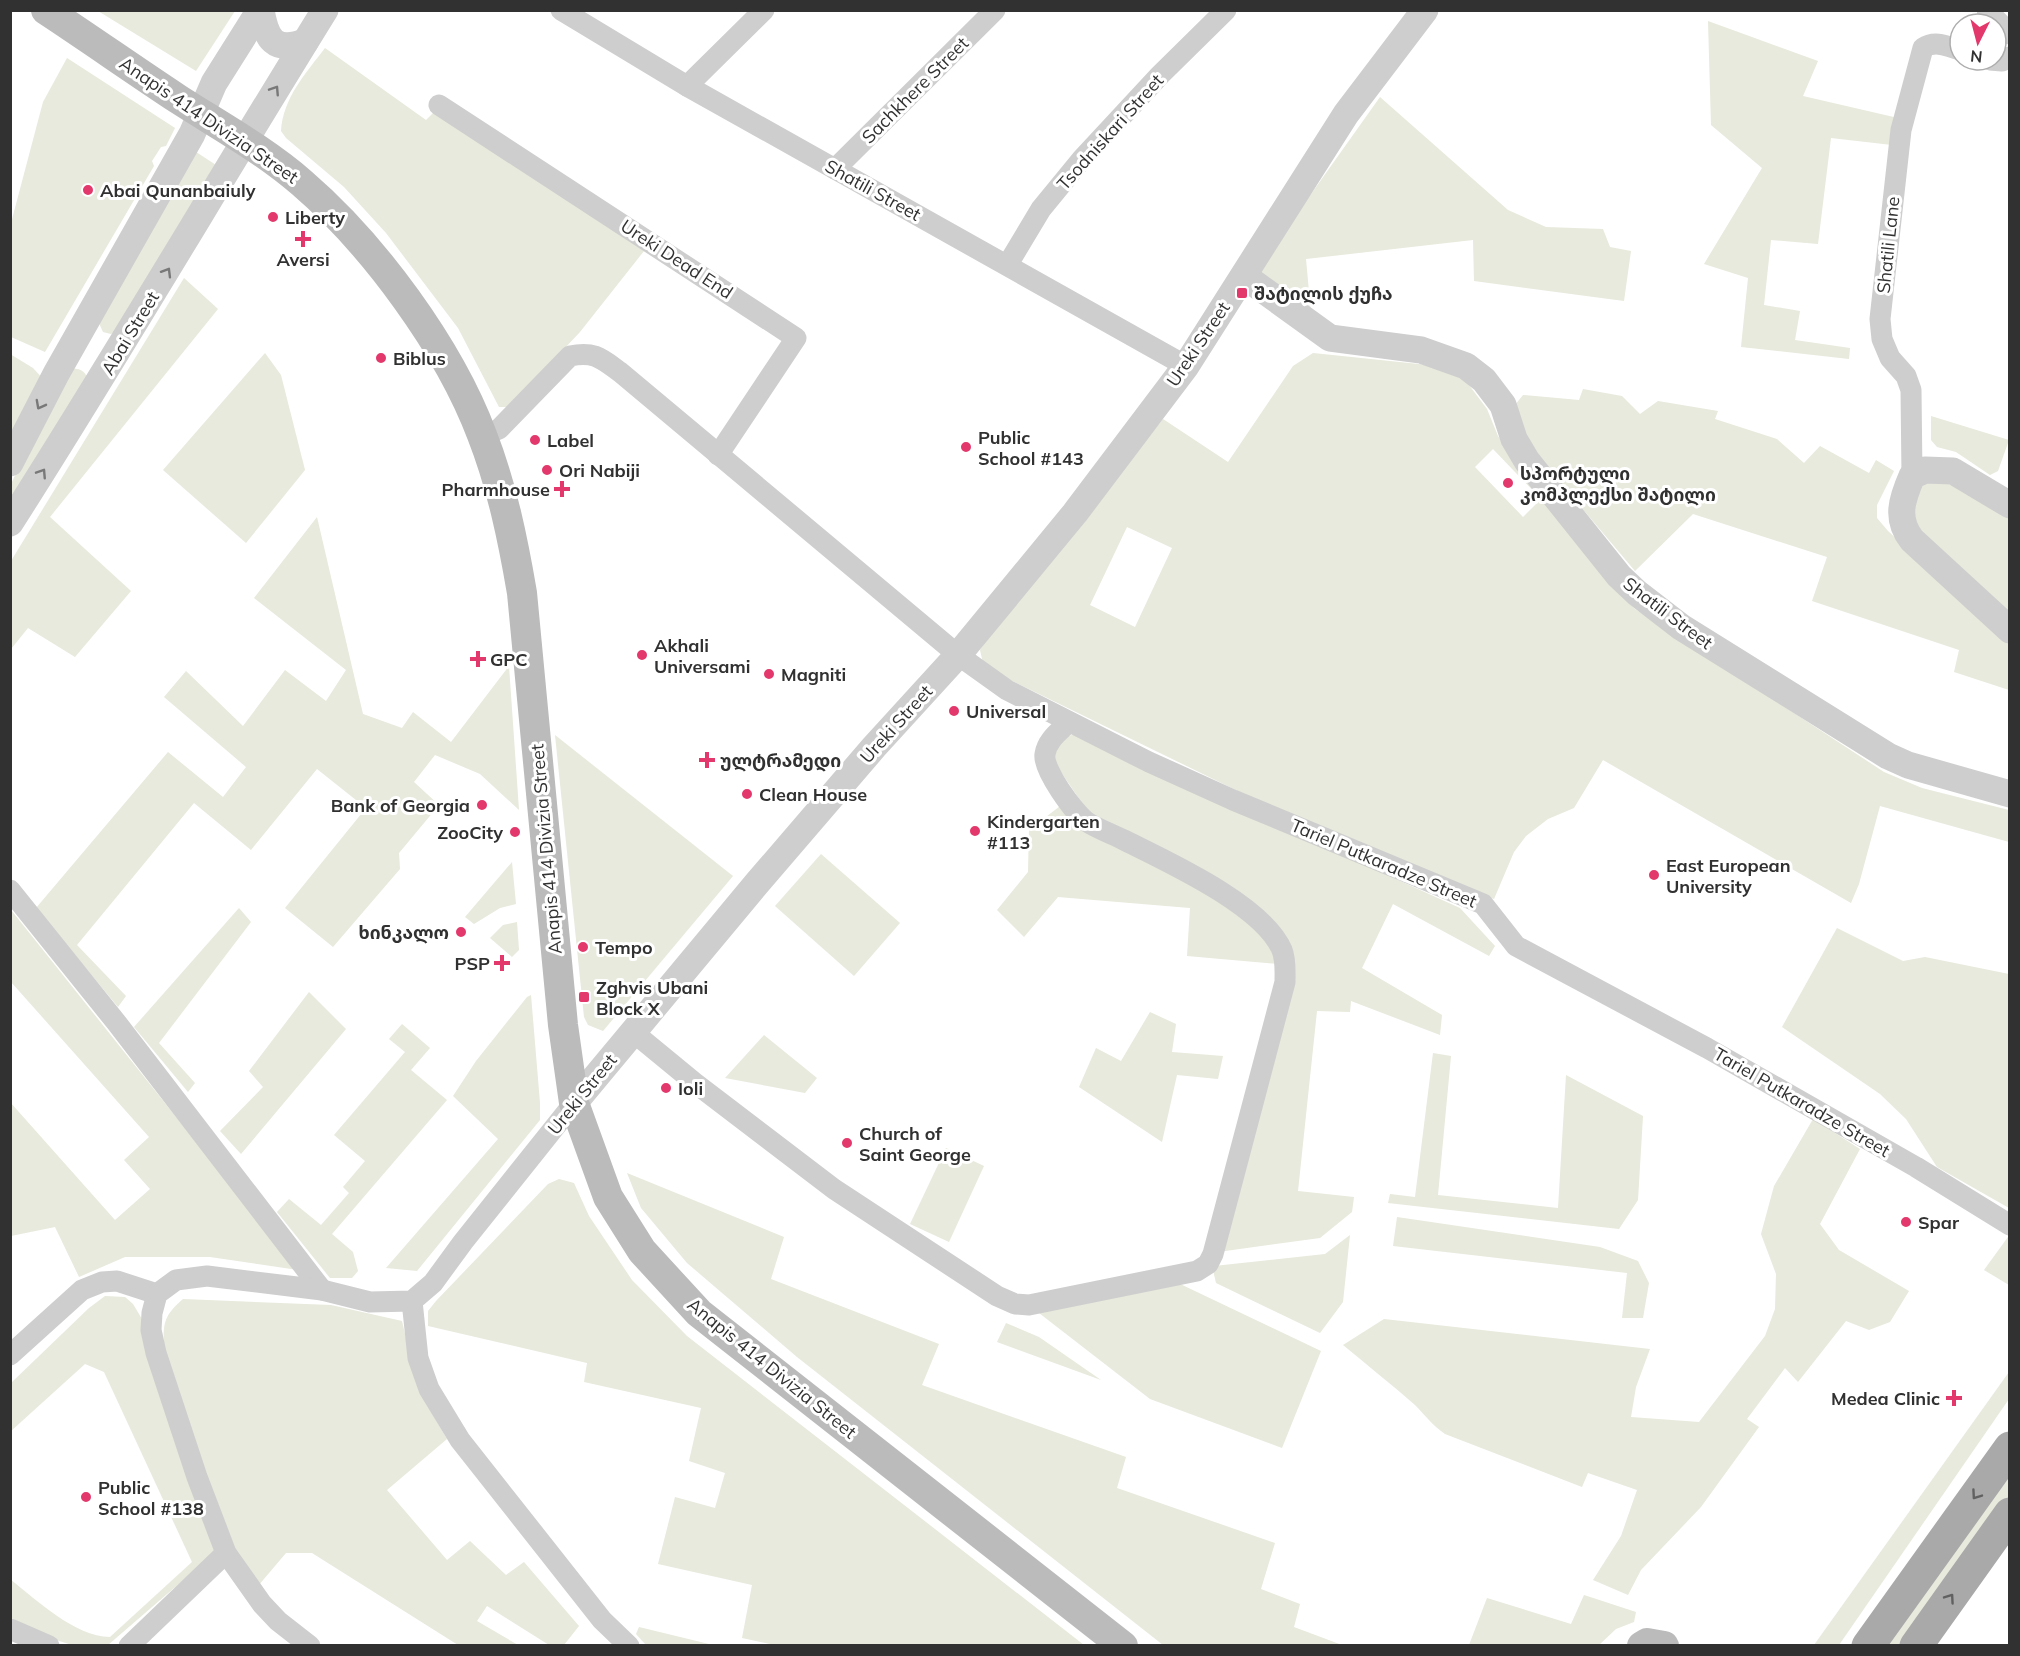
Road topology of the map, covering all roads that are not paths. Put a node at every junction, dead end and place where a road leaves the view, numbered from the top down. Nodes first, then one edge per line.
1 (46, 10) edge
2 (260, 10) edge
3 (325, 10) edge
4 (561, 10) edge
5 (764, 10) edge
6 (995, 10) edge
7 (1226, 10) edge
8 (1425, 10) edge
9 (1987, 10) edge
10 (2010, 34) edge
11 (305, 42) junction
12 (1948, 46) edge
13 (687, 86) junction
14 (439, 105) dead end
15 (201, 113) junction
16 (245, 141) junction
17 (835, 169) junction
18 (1008, 264) junction
19 (1244, 276) junction
20 (91, 314) junction
21 (130, 333) junction
22 (1186, 366) junction
23 (59, 370) junction
24 (94, 392) junction
25 (483, 436) junction
26 (718, 455) junction
27 (10, 464) edge
28 (1912, 476) junction
29 (2010, 505) edge
30 (10, 523) edge
31 (2010, 630) edge
32 (957, 655) junction
33 (1069, 722) junction
34 (2010, 794) edge
35 (10, 890) edge
36 (633, 1032) junction
37 (574, 1103) junction
38 (2010, 1225) edge
39 (322, 1290) junction
40 (157, 1294) junction
41 (412, 1301) junction
42 (10, 1355) edge
43 (2010, 1448) edge
44 (2010, 1514) edge
45 (226, 1553) junction
46 (10, 1629) edge
47 (49, 1646) edge
48 (129, 1646) edge
49 (310, 1646) edge
50 (629, 1646) edge
51 (1123, 1646) edge
52 (1642, 1646) edge
53 (1664, 1646) edge
54 (1868, 1646) edge
55 (1916, 1646) edge

1 - 15 main road, Anapis 414 Divizia Street
2 - 11 street
2 - 15 street
3 - 11 street, Abai Street
4 - 13 street, Shatili Street
5 - 13 street
6 - 17 street, Sachkhere Street
7 - 18 street, Tsodniskari Street
8 - 19 street, Ureki Street
9 - 10 street
16 -> 11 street, Abai Street
12 - 28 street, Shatili Lane
13 - 17 street, Shatili Street
14 - 26 street, Ureki Dead End
15 - 16 main road, Anapis 414 Divizia Street
15 - 20 street
21 -> 16 street, Abai Street
16 - 25 main road, Anapis 414 Divizia Street
17 - 18 street, Shatili Street
18 - 22 street, Shatili Street
19 - 22 street, Ureki Street
19 - 34 street, Shatili Street
20 - 21 street
20 - 23 street
21 - 24 street, Abai Street
22 - 32 street, Ureki Street
23 - 24 street
23 -> 27 street
30 -> 24 street, Abai Street
25 - 26 street
25 - 37 main road, Anapis 414 Divizia Street
26 - 32 street
28 - 29 street
28 - 31 street
32 - 33 street, Tariel Putkaradze Street
32 - 36 street, Ureki Street
33 - 36 street
33 - 38 street, Tariel Putkaradze Street
35 - 39 street
36 - 37 street, Ureki Street
37 - 41 street, Ureki Street
37 - 51 main road, Anapis 414 Divizia Street
39 - 40 street
39 - 41 street
40 - 42 street
40 - 45 street
41 - 50 street
43 -> 54 main road
55 -> 44 main road
45 - 48 street
45 - 49 street
46 - 47 street
52 - 53 main road

